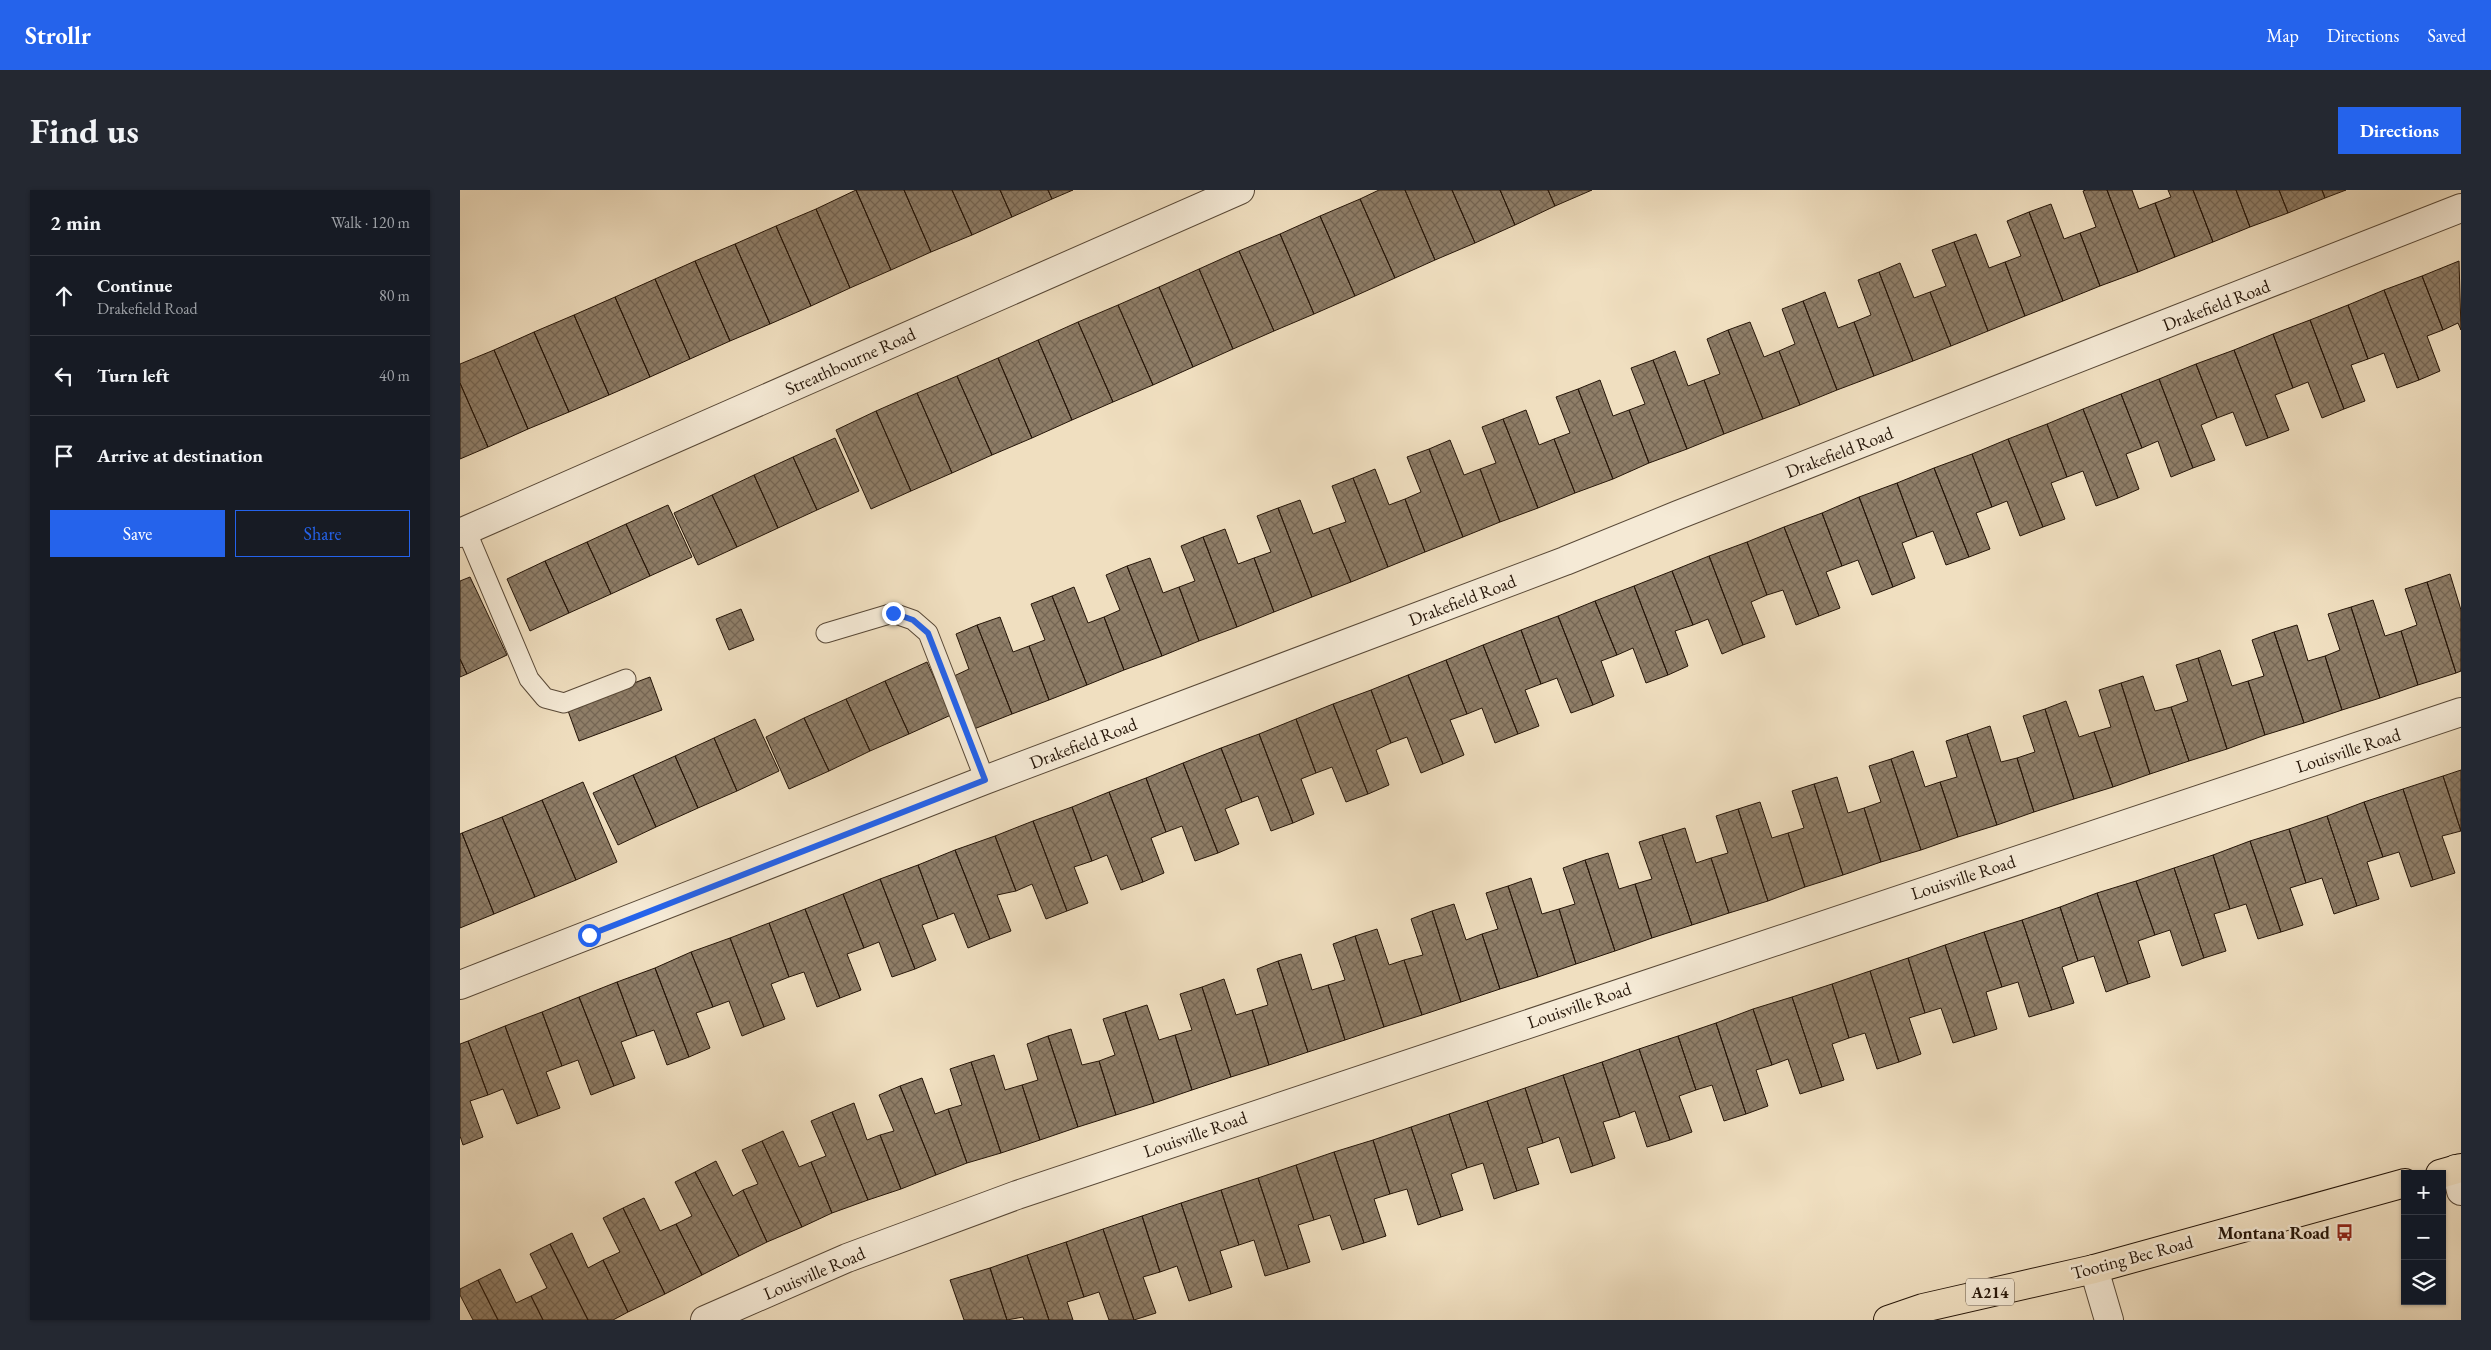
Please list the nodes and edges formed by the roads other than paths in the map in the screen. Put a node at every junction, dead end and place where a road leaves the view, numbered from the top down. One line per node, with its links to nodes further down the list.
1 (1240, 190): 3 (street, Streathbourne Road)
2 (2461, 208): 7 (street, Drakefield Road)
3 (463, 532): 5 (lane)
4 (826, 633): 7 (lane)
5 (626, 679)
6 (2461, 712): 11 (street, Louisville Road)
7 (985, 780): 8 (street, Drakefield Road)
8 (460, 985)
9 (2401, 1184): 10 (highway, Tooting Bec Road / A214)
10 (2094, 1269): 12 (highway, Tooting Bec Road / A214); 13 (street)
11 (705, 1320)
12 (1888, 1320)
13 (2109, 1320)

